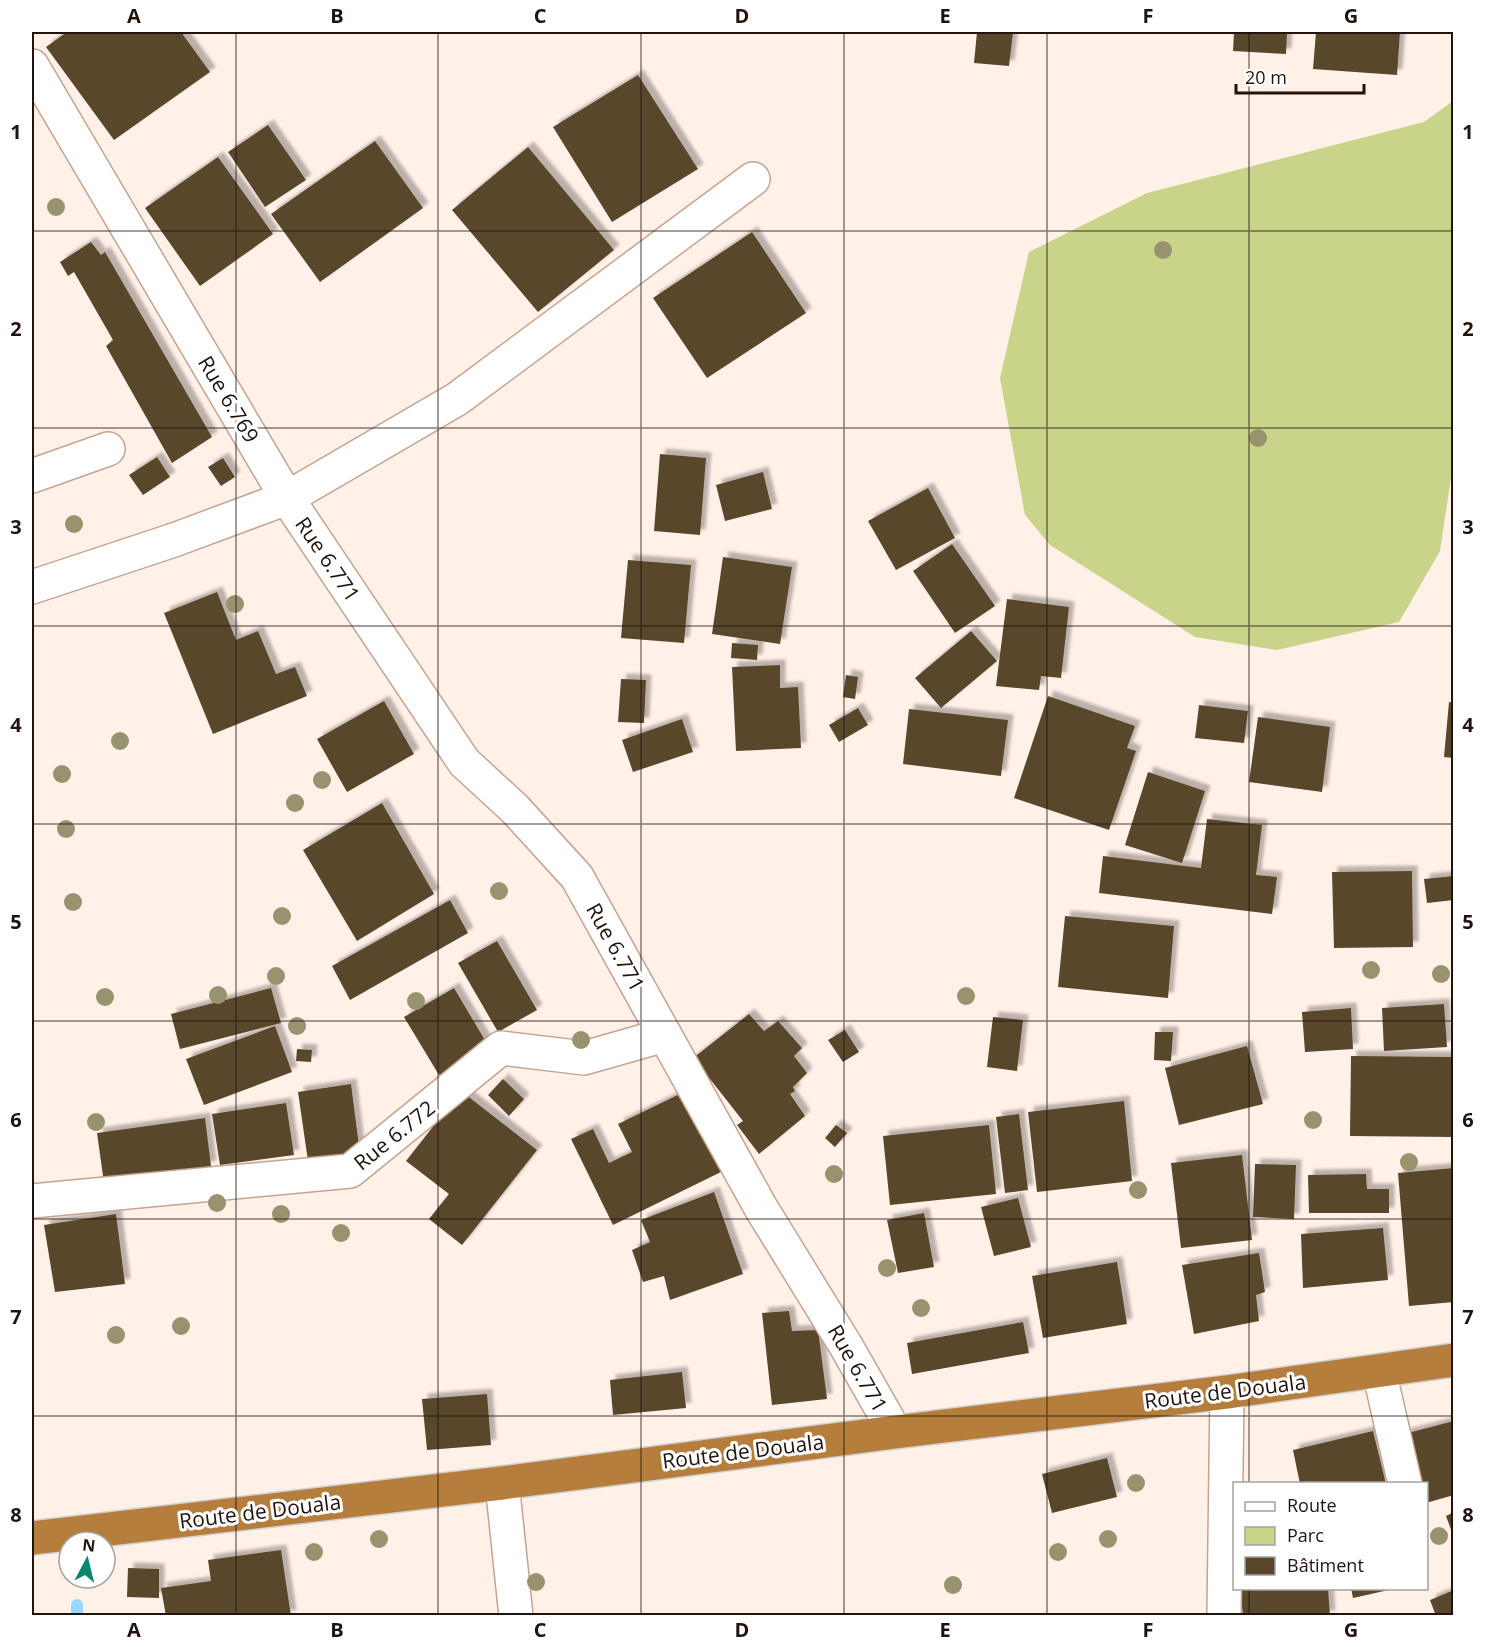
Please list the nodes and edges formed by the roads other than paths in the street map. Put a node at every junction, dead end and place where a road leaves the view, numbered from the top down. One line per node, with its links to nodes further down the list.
1 (32, 66): 5 (street, Rue 6.769)
2 (753, 179): 5 (street)
3 (108, 449): 4 (street)
4 (32, 476)
5 (287, 498): 6 (street); 7 (street, Rue 6.771)
6 (32, 587)
7 (665, 1035): 8 (street, Rue 6.772); 12 (street, Rue 6.771)
8 (32, 1201)
9 (1454, 1360): 10 (highway, Route de Douala)
10 (1378, 1371): 11 (highway, Route de Douala); 13 (street)
11 (1227, 1392): 12 (highway, Route de Douala); 17 (street)
12 (895, 1432): 14 (highway, Route de Douala)
13 (1405, 1482)
14 (502, 1483): 15 (highway, Route de Douala); 16 (street)
15 (32, 1538)
16 (516, 1616)
17 (1224, 1616)

